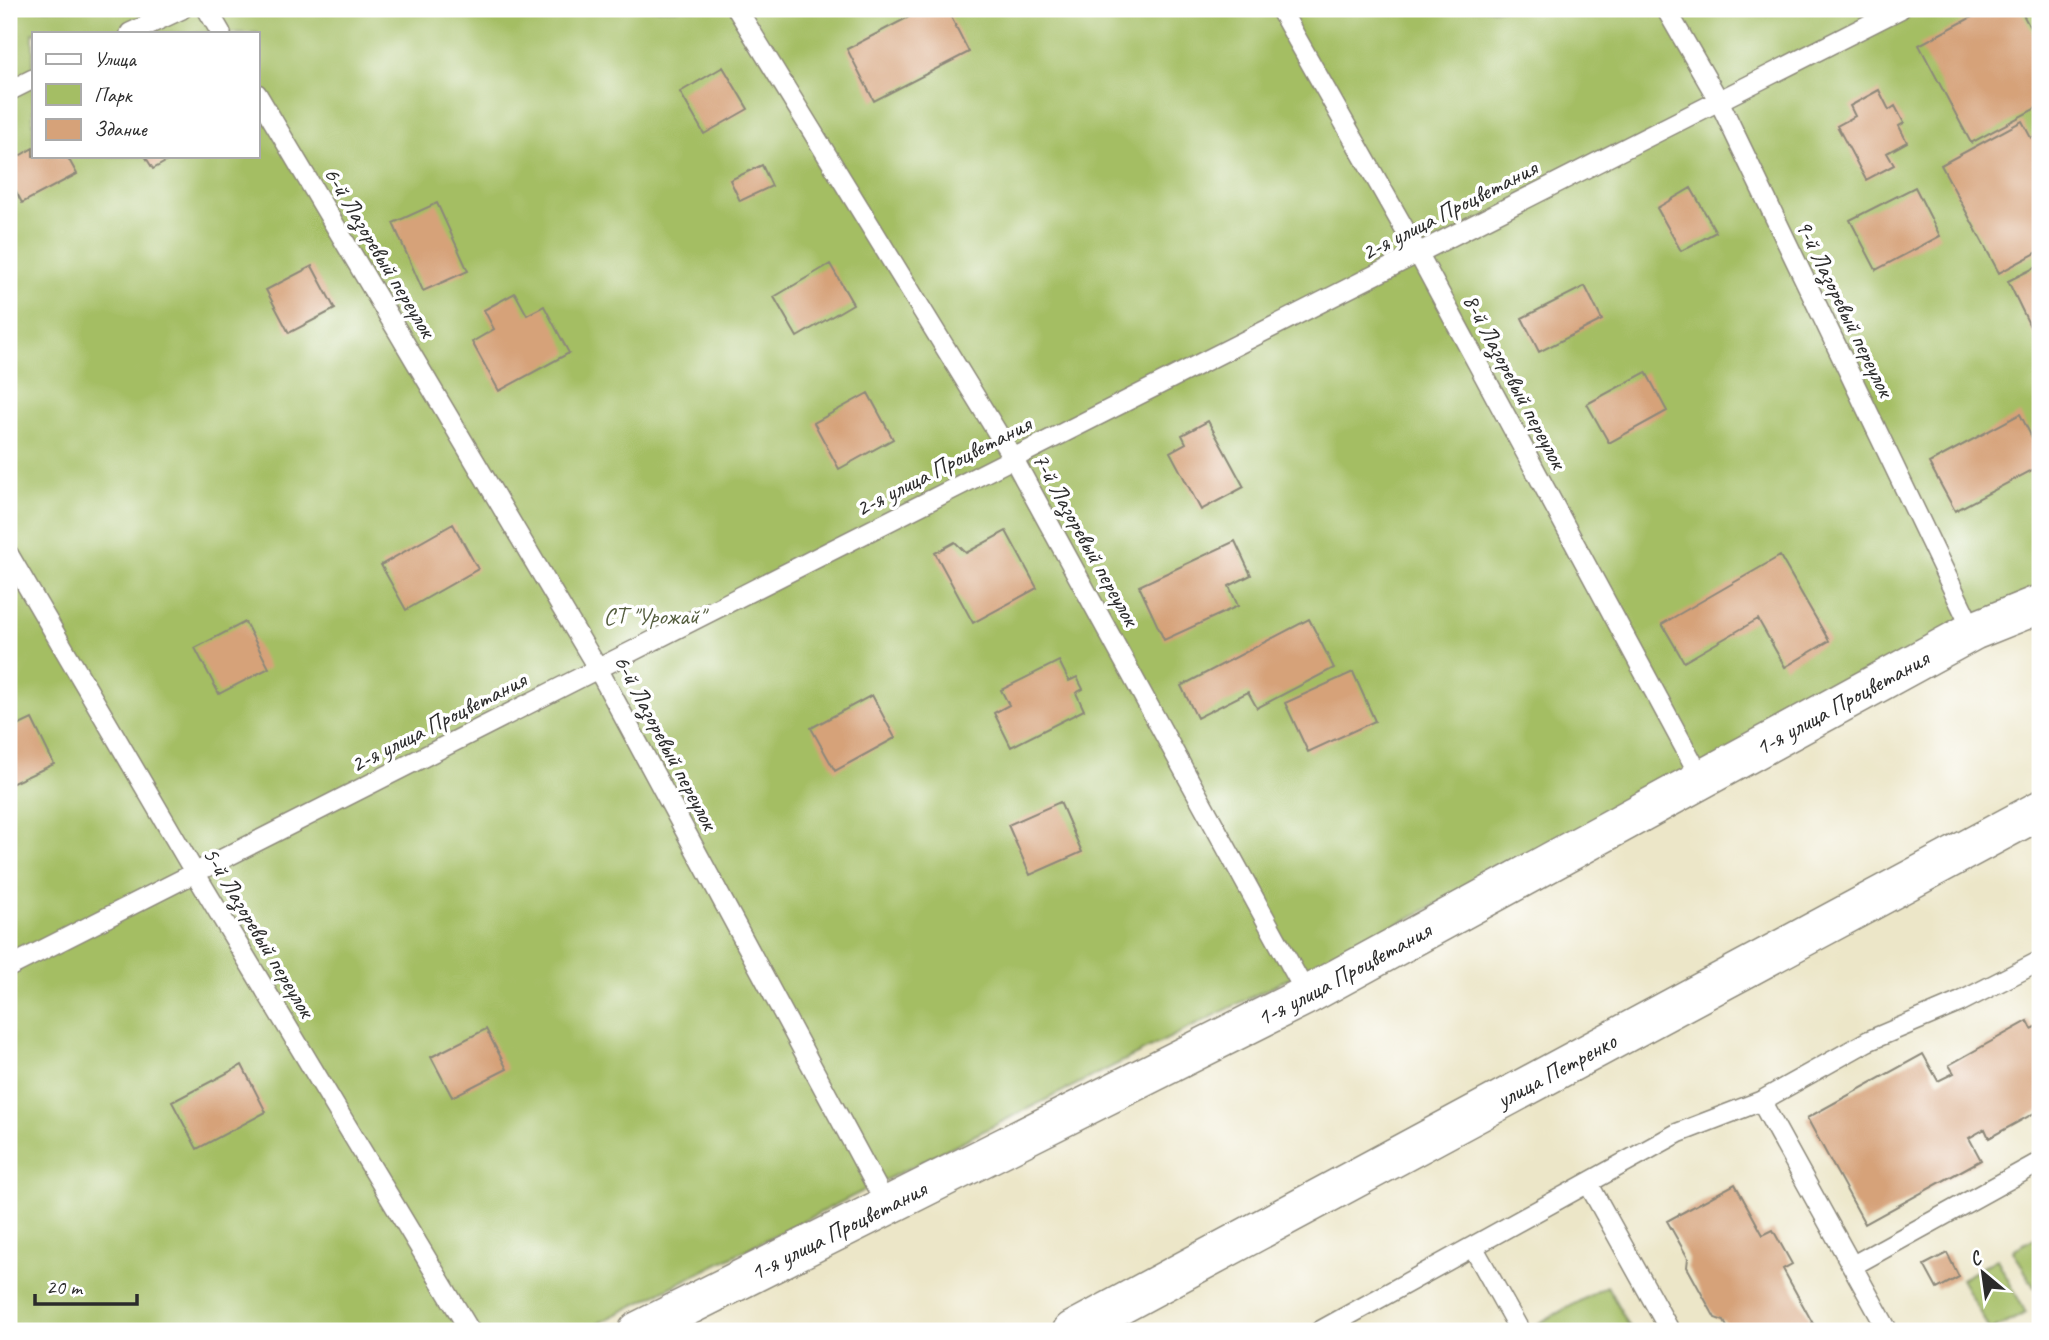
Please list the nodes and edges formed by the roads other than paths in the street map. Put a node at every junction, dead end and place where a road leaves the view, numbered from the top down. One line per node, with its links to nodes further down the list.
1 (182, 9): 7 (lane)
2 (207, 9): 8 (lane)
3 (737, 9): 14 (lane, 7-й Лазоревый переулок)
4 (1280, 9): 13 (lane, 8-й Лазоревый переулок)
5 (1667, 9): 12 (lane, 9-й Лазоревый переулок)
6 (1900, 9): 12 (lane, 2-я улица Процветания)
7 (132, 32)
8 (220, 32)
9 (32, 80): 10 (lane)
10 (9, 91)
11 (259, 97): 18 (lane, 6-й Лазоревый переулок)
12 (1718, 101): 13 (lane, 2-я улица Процветания); 17 (lane, 9-й Лазоревый переулок)
13 (1418, 253): 14 (lane, 2-я улица Процветания); 19 (lane, 8-й Лазоревый переулок)
14 (1013, 458): 18 (lane, 2-я улица Процветания); 24 (lane, 7-й Лазоревый переулок)
15 (9, 555): 21 (lane, 5-й Лазоревый переулок)
16 (2040, 604): 17 (street, 1-я улица Процветания)
17 (1973, 631): 19 (street, 1-я улица Процветания)
18 (598, 668): 21 (lane, 2-я улица Процветания); 28 (lane, 6-й Лазоревый переулок)
19 (1701, 778): 24 (street, 1-я улица Процветания)
20 (2040, 810): 33 (street, улица Петренко)
21 (195, 873): 23 (lane, 2-я улица Процветания); 31 (lane, 5-й Лазоревый переулок)
22 (2040, 961): 25 (lane)
23 (9, 967)
24 (1307, 995): 28 (street, 1-я улица Процветания)
25 (1761, 1101): 27 (lane); 30 (lane)
26 (2040, 1163): 30 (lane)
27 (1588, 1183): 29 (lane); 36 (lane)
28 (887, 1206): 32 (street, 1-я улица Процветания)
29 (1473, 1247): 34 (lane); 35 (lane)
30 (1852, 1266): 37 (lane)
31 (470, 1331)
32 (639, 1331)
33 (1072, 1331)
34 (1320, 1331)
35 (1520, 1331)
36 (1670, 1331)
37 (1888, 1331)

